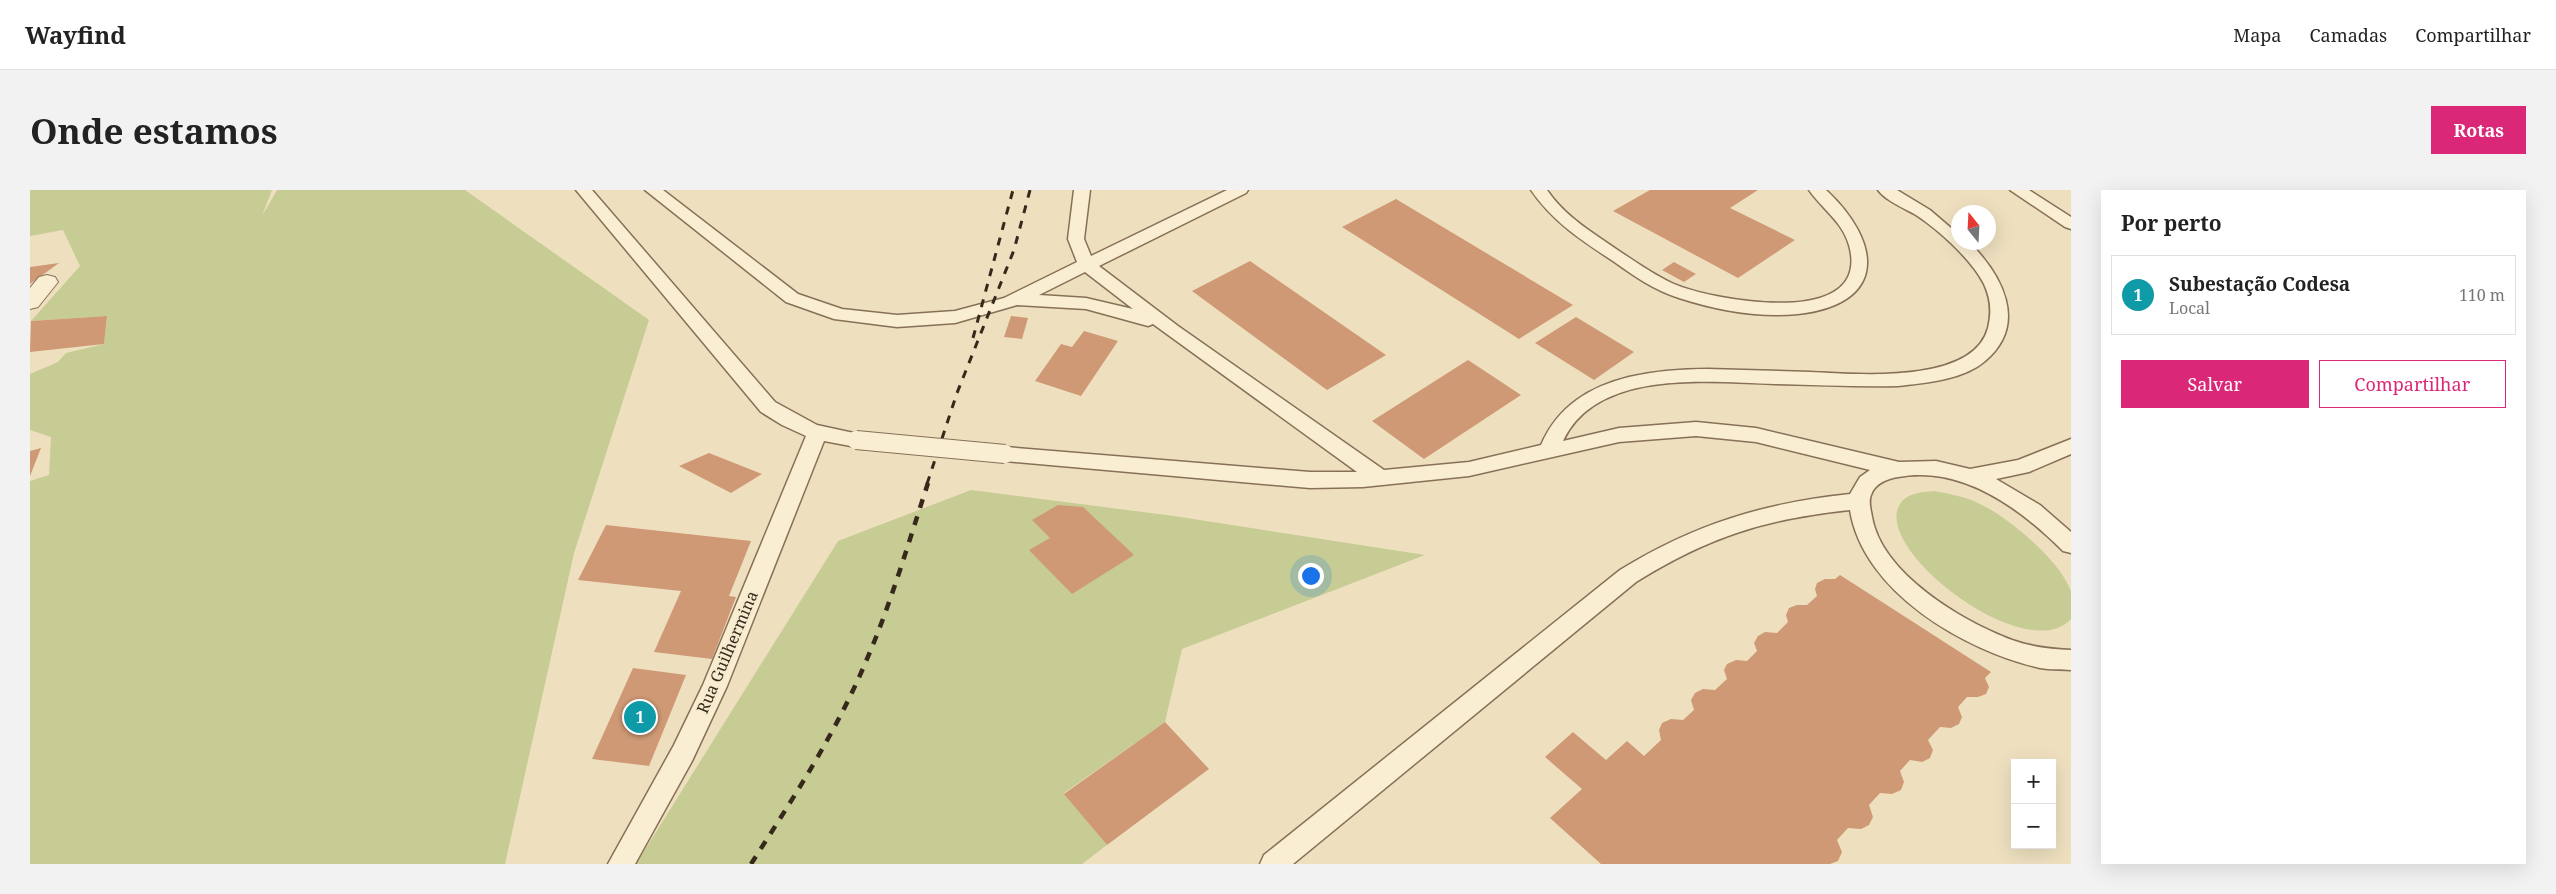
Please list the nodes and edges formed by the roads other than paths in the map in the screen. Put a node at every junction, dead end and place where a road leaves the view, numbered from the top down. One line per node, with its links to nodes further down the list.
1 (584, 190): 17 (lane)
2 (653, 190): 15 (lane)
3 (1082, 190): 12 (lane)
4 (1240, 190): 12 (lane)
5 (1539, 190): 6 (lane)
6 (1817, 190)
7 (1886, 190): 10 (lane)
8 (2018, 190): 9 (lane)
9 (2071, 224)
10 (1951, 235)
11 (1966, 250): 19 (lane)
12 (1087, 266): 15 (lane); 16 (lane)
13 (47, 282): 14 (street)
14 (30, 302)
15 (1010, 302): 16 (lane)
16 (1172, 330): 22 (lane)
17 (817, 433): 22 (lane, bridge); 26 (lane, Rua Guilhermina)
18 (2071, 446): 21 (lane)
19 (1548, 452): 20 (lane); 22 (lane)
20 (1898, 469): 21 (lane); 23 (lane)
21 (1970, 477): 24 (lane)
22 (1381, 478)
23 (1859, 501): 25 (lane); 27 (lane)
24 (2071, 545)
25 (2068, 661)
26 (621, 864)
27 (1273, 864)

